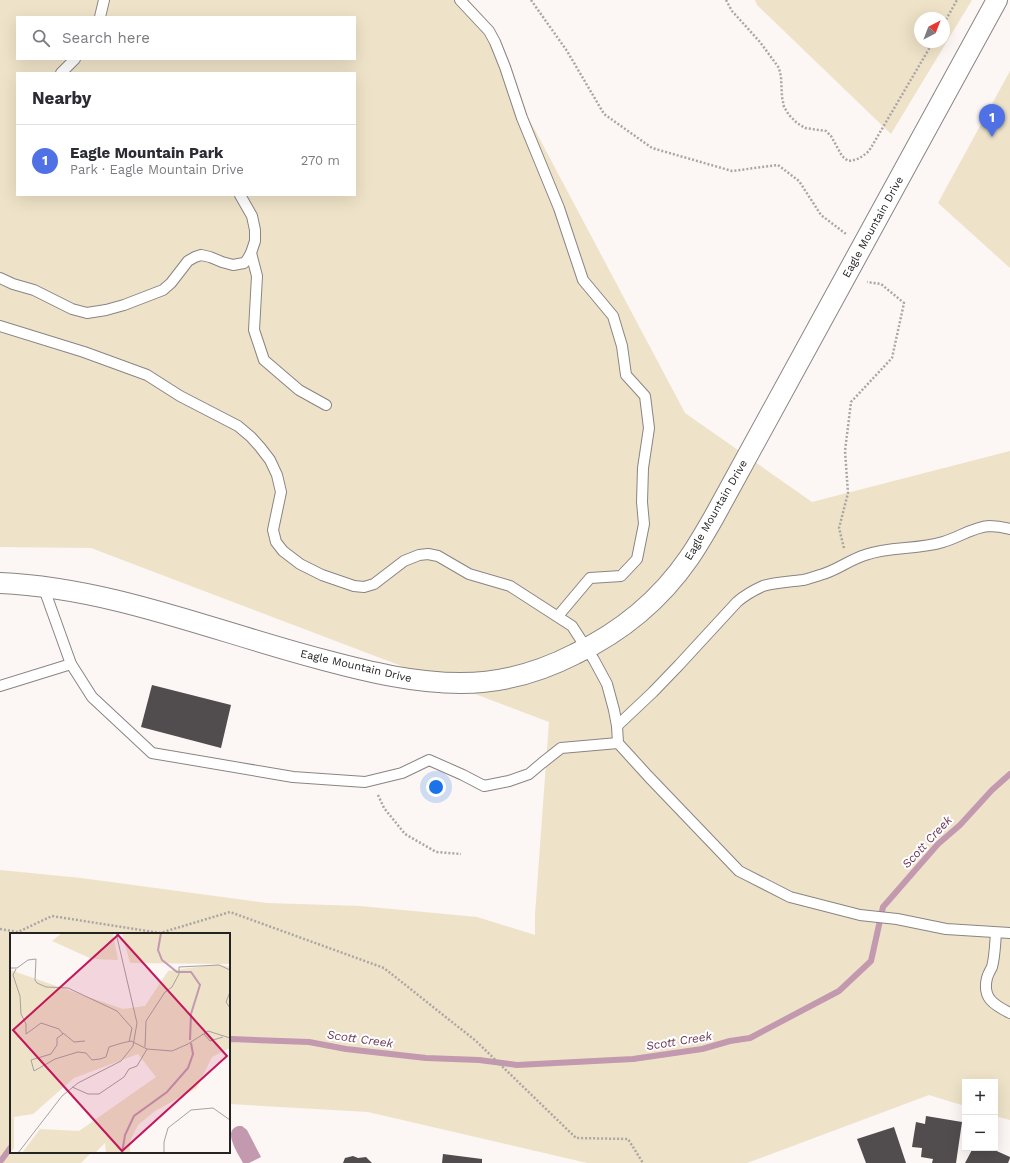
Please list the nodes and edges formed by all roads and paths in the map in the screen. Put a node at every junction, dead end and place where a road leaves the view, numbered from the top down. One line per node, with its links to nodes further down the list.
1 (104, 0): 8 (lane)
2 (460, 0): 23 (lane)
3 (531, 0): 13 (path)
4 (726, 0): 9 (path)
5 (957, 0): 7 (path)
6 (997, 0): 13 (street, Eagle Mountain Drive)
7 (950, 12)
8 (100, 16)
9 (929, 48)
10 (74, 60): 11 (lane)
11 (62, 72)
12 (241, 196): 14 (lane)
13 (862, 246): 16 (street, Eagle Mountain Drive)
14 (251, 253): 15 (lane); 18 (lane)
15 (0, 278)
16 (844, 279): 20 (path); 24 (street, Eagle Mountain Drive)
17 (0, 326): 23 (lane)
18 (326, 405)
19 (1010, 529): 20 (lane)
20 (848, 562): 27 (lane)
21 (0, 583): 22 (street, Eagle Mountain Drive)
22 (43, 586): 24 (street, Eagle Mountain Drive); 25 (lane)
23 (558, 616): 24 (lane)
24 (587, 649): 27 (lane)
25 (71, 664): 26 (lane); 29 (lane)
26 (0, 686)
27 (617, 726): 28 (lane)
28 (618, 743): 29 (lane); 32 (lane)
29 (372, 780): 30 (path)
30 (461, 854)
31 (0, 928): 35 (path)
32 (996, 933): 33 (lane); 34 (lane)
33 (1010, 933)
34 (1010, 1013)
35 (643, 1163)

